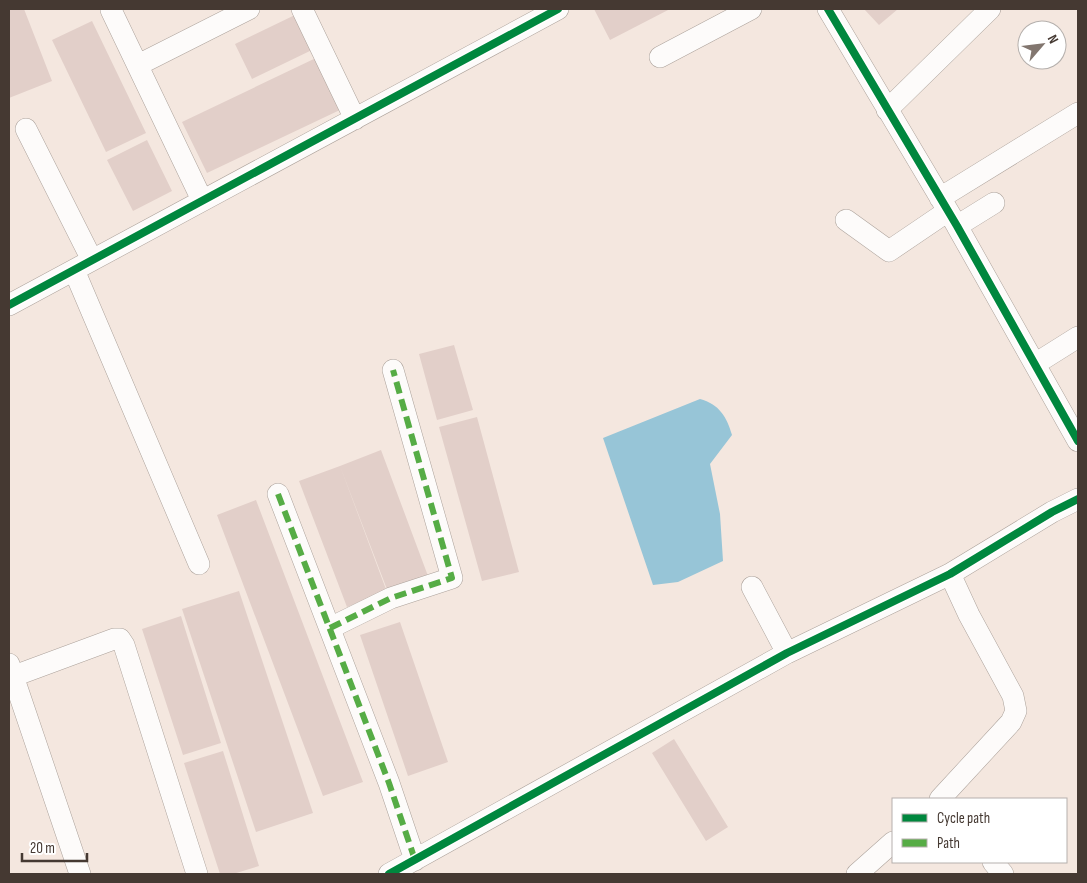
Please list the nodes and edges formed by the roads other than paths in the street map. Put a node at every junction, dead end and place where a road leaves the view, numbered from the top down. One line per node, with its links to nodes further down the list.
1 (249, 9): 9 (street)
2 (302, 9): 12 (street)
3 (558, 9): 12 (street)
4 (751, 9): 8 (street)
5 (828, 9): 10 (street)
6 (990, 9): 10 (street)
7 (111, 10): 9 (street)
8 (660, 57)
9 (138, 66): 14 (street)
10 (887, 110): 16 (street)
11 (1078, 113): 16 (street)
12 (355, 119): 14 (street)
13 (26, 129): 18 (street)
14 (202, 200): 18 (street)
15 (994, 203): 16 (street)
16 (949, 212): 17 (street); 21 (street)
17 (846, 220)
18 (83, 265): 19 (street); 26 (street)
19 (9, 305)
20 (1078, 337): 21 (street)
21 (1035, 364): 23 (street)
22 (393, 370): 29 (street)
23 (1078, 441)
24 (278, 494): 29 (street)
25 (1078, 499): 27 (street)
26 (199, 564)
27 (950, 574): 30 (street); 32 (street)
28 (752, 587): 30 (street)
29 (330, 628): 34 (street)
30 (787, 653): 34 (street)
31 (11, 670): 36 (street); 37 (street)
32 (942, 798)
33 (892, 843): 39 (street)
34 (415, 860): 38 (street)
35 (994, 863): 40 (street)
36 (80, 874)
37 (197, 874)
38 (389, 874)
39 (857, 874)
40 (1003, 874)

